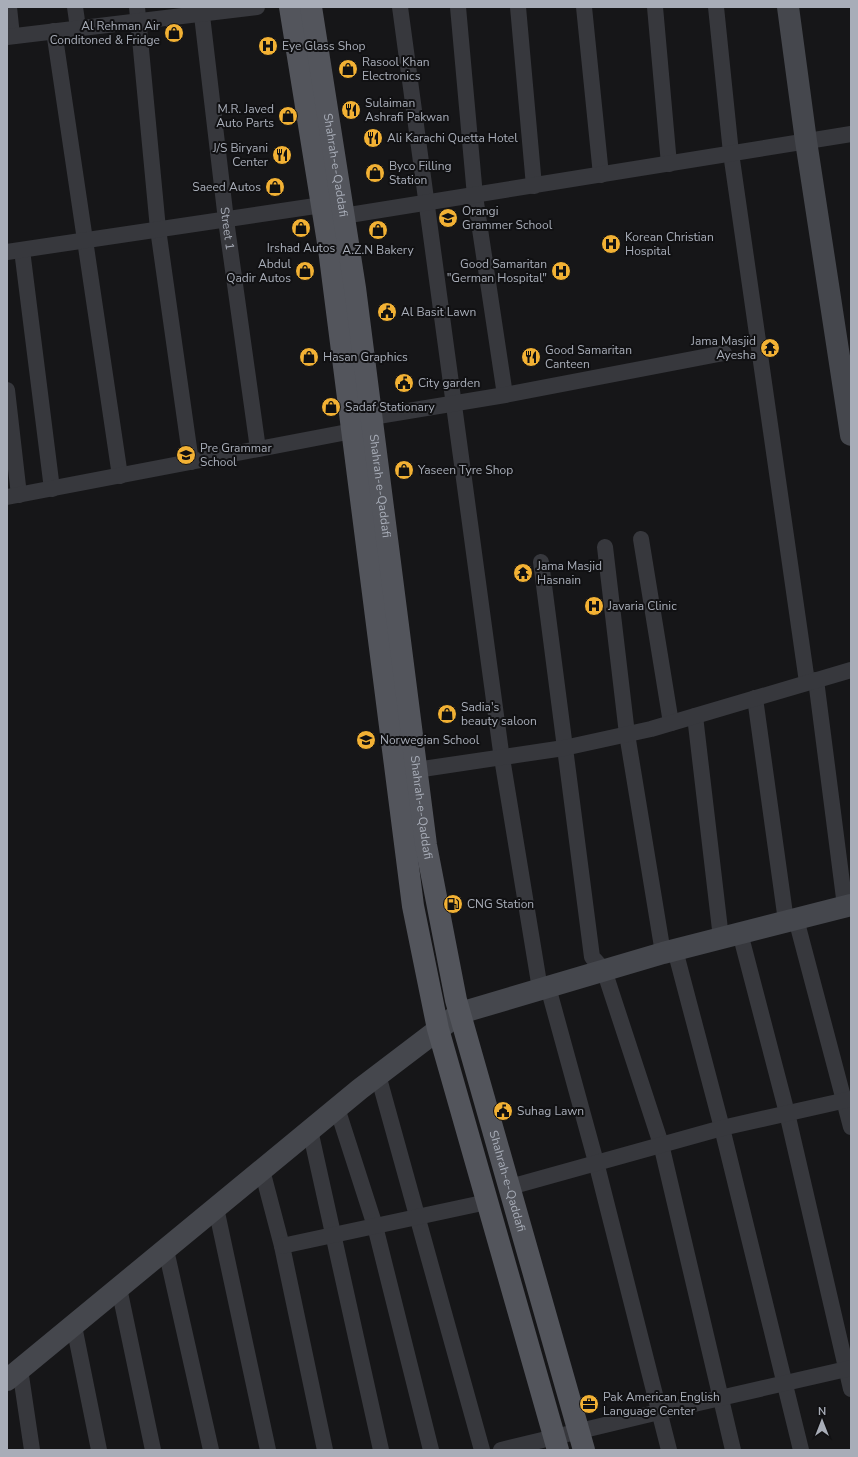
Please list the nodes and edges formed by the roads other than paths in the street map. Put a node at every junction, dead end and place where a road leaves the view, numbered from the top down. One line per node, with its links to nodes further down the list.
1 (9, 7): 17 (street)
2 (75, 7): 15 (street)
3 (258, 7): 13 (street)
4 (290, 7): 26 (main road, Shahrah-e-Qaddafi)
5 (311, 7): 27 (main road, Shahrah-e-Qaddafi)
6 (400, 7): 25 (street)
7 (458, 7): 24 (street)
8 (518, 7): 23 (street)
9 (584, 7): 22 (street)
10 (655, 7): 21 (street)
11 (716, 7): 20 (street)
12 (788, 7): 19 (street)
13 (201, 10): 14 (street); 28 (street, Street 1)
14 (138, 14): 15 (street); 29 (street)
15 (78, 28): 16 (street)
16 (54, 31): 17 (street); 30 (street)
17 (9, 36)
18 (851, 134): 19 (street)
19 (806, 141): 20 (street); 37 (street)
20 (731, 153): 21 (street); 47 (street)
21 (669, 164): 22 (street)
22 (601, 175): 23 (street)
23 (534, 186): 24 (street)
24 (476, 196): 25 (street); 34 (street)
25 (427, 203): 27 (street); 35 (street)
26 (322, 205): 28 (street); 36 (main road, Shahrah-e-Qaddafi)
27 (343, 216): 36 (main road, Shahrah-e-Qaddafi)
28 (226, 220): 29 (street); 38 (street, Street 1)
29 (158, 230): 30 (street); 39 (street)
30 (85, 241): 31 (street); 40 (street)
31 (15, 251): 41 (street)
32 (724, 353): 34 (street)
33 (7, 390): 42 (street)
34 (505, 395): 35 (street)
35 (453, 404): 36 (street); 53 (street)
36 (366, 425): 38 (street); 54 (main road, Shahrah-e-Qaddafi); 62 (main road, Shahrah-e-Qaddafi)
37 (851, 435)
38 (258, 449): 39 (street)
39 (191, 462): 40 (street)
40 (120, 476): 41 (street)
41 (52, 489): 42 (street)
42 (13, 496)
43 (641, 539): 50 (street)
44 (606, 547): 51 (street)
45 (541, 562): 52 (street)
46 (851, 670): 47 (street)
47 (811, 681): 48 (street); 55 (street)
48 (755, 698): 49 (street); 56 (street)
49 (695, 716): 50 (street); 57 (street)
50 (671, 723): 51 (street)
51 (628, 734): 52 (street); 58 (street)
52 (564, 748): 53 (street); 59 (street)
53 (502, 758): 54 (street); 60 (street)
54 (416, 770): 61 (main road, Shahrah-e-Qaddafi)
55 (848, 906): 56 (street)
56 (791, 920): 57 (street); 64 (street)
57 (731, 936): 58 (street); 66 (street)
58 (669, 951): 59 (street); 68 (street)
59 (604, 970): 60 (street); 70 (street)
60 (544, 988): 61 (street); 71 (street)
61 (460, 1013): 62 (street); 73 (main road, Shahrah-e-Qaddafi)
62 (438, 1028): 63 (street); 74 (main road, Shahrah-e-Qaddafi)
63 (378, 1075): 65 (street); 76 (street)
64 (848, 1100): 66 (street); 67 (street)
65 (337, 1108): 69 (street); 77 (street)
66 (787, 1113): 68 (street); 83 (street)
67 (851, 1127)
68 (722, 1128): 70 (street); 85 (street)
69 (310, 1130): 72 (street); 78 (street)
70 (661, 1144): 71 (street); 87 (street)
71 (596, 1162): 73 (street); 88 (street)
72 (262, 1170): 75 (street); 79 (street)
73 (510, 1186): 89 (main road, Shahrah-e-Qaddafi)
74 (487, 1202): 76 (street); 90 (main road, Shahrah-e-Qaddafi)
75 (216, 1208): 80 (street); 95 (street)
76 (417, 1217): 77 (street); 99 (street)
77 (375, 1226): 78 (street); 98 (street)
78 (334, 1234): 79 (street); 97 (street)
79 (282, 1246): 96 (street)
80 (166, 1250): 81 (street); 94 (street)
81 (119, 1288): 82 (street); 93 (street)
82 (74, 1326): 84 (street); 92 (street)
83 (848, 1369): 85 (street); 86 (street)
84 (14, 1375): 91 (street)
85 (784, 1384): 87 (street); 103 (street)
86 (851, 1389)
87 (722, 1397): 88 (street); 102 (street)
88 (659, 1412): 89 (street); 101 (street)
89 (582, 1440): 90 (street)
90 (556, 1444): 100 (street)
91 (32, 1450)
92 (99, 1450)
93 (153, 1450)
94 (211, 1450)
95 (268, 1450)
96 (325, 1450)
97 (381, 1450)
98 (431, 1450)
99 (482, 1450)
100 (501, 1450)
101 (669, 1450)
102 (734, 1450)
103 (801, 1450)

